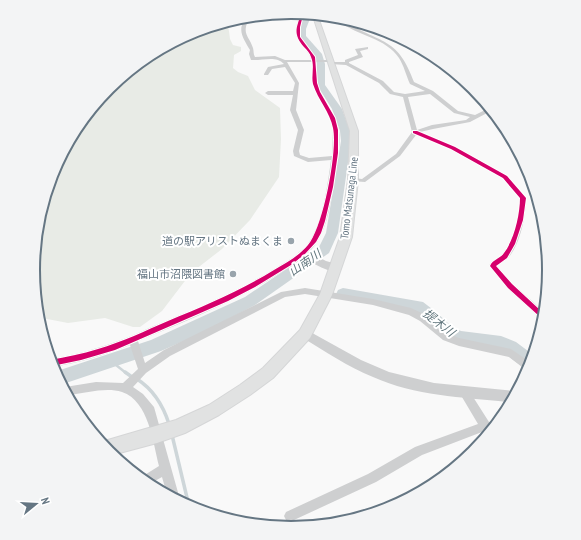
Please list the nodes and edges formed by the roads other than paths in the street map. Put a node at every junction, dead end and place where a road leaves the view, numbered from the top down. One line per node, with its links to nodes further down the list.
1 (300, 20): 6 (street)
2 (318, 21): 7 (main road, Tomo Matsunaga Line)
3 (243, 24): 8 (street)
4 (350, 27): 11 (street)
5 (366, 48): 9 (street)
6 (315, 62): 7 (street); 8 (street); 18 (street)
7 (328, 62): 9 (street); 19 (main road, Tomo Matsunaga Line)
8 (285, 63): 10 (street); 13 (street)
9 (347, 64): 14 (street)
10 (266, 74)
11 (431, 92): 14 (street); 16 (street)
12 (268, 93): 13 (street)
13 (296, 93): 18 (street)
14 (405, 96): 17 (street)
15 (485, 112): 16 (street)
16 (475, 117): 17 (street)
17 (415, 132): 19 (street); 23 (street)
18 (334, 158): 20 (street)
19 (353, 180): 21 (main road, Tomo Matsunaga Line)
20 (305, 254): 21 (street); 25 (street)
21 (336, 268): 22 (main road, Tomo Matsunaga Line)
22 (326, 295): 24 (main road, Tomo Matsunaga Line); 27 (street); 28 (street)
23 (538, 312)
24 (305, 334): 30 (street); 33 (main road, Tomo Matsunaga Line)
25 (134, 342): 26 (street); 28 (street)
26 (57, 361)
27 (523, 362)
28 (136, 376): 29 (street); 33 (street)
29 (70, 390)
30 (464, 392): 31 (street); 32 (street)
31 (508, 396)
32 (486, 428): 38 (street)
33 (160, 434): 34 (main road, Tomo Matsunaga Line); 35 (street)
34 (113, 447)
35 (166, 469): 36 (street); 37 (street)
36 (150, 478)
37 (172, 491)
38 (290, 516)

